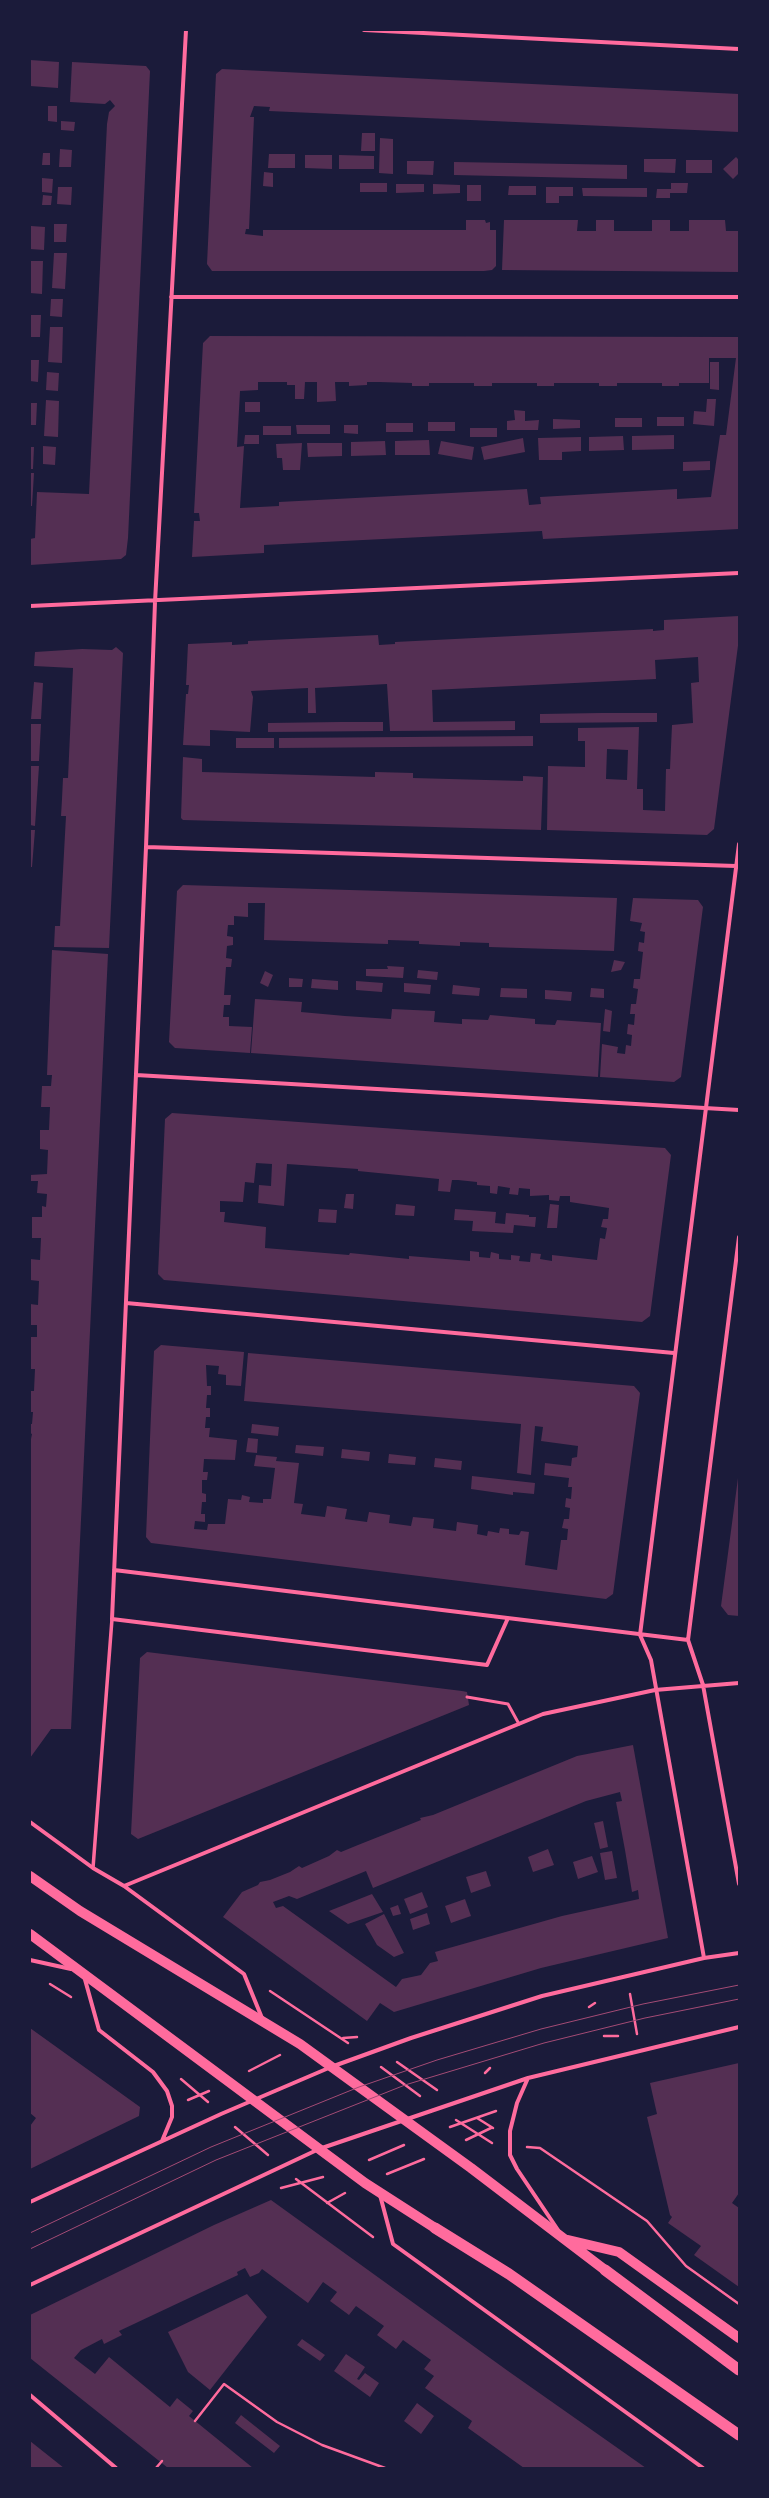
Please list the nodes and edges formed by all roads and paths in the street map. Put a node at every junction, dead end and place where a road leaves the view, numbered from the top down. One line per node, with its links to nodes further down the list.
1 (186, 30): 4 (street)
2 (364, 30): 3 (street)
3 (739, 49)
4 (171, 297): 5 (street); 7 (street)
5 (739, 297)
6 (739, 573): 7 (street)
7 (155, 602): 8 (street); 10 (street)
8 (30, 606)
9 (739, 844): 11 (street)
10 (146, 847): 11 (street); 12 (street)
11 (736, 866): 13 (street)
12 (136, 1075): 13 (street); 16 (street)
13 (707, 1107): 14 (street); 17 (street)
14 (739, 1110)
15 (739, 1236): 22 (street)
16 (126, 1303): 17 (street); 18 (street)
17 (674, 1354): 21 (street)
18 (114, 1570): 19 (street); 20 (street)
19 (508, 1618): 20 (street); 21 (street)
20 (112, 1619): 29 (street)
21 (640, 1635): 22 (street); 25 (street)
22 (688, 1640): 24 (street)
23 (739, 1683): 24 (street)
24 (703, 1685): 25 (street); 31 (street)
25 (655, 1690): 27 (street); 35 (street)
26 (468, 1697): 27 (lane)
27 (519, 1724): 32 (street)
28 (30, 1822): 29 (street)
29 (93, 1868): 32 (street)
30 (30, 1876): 40 (main road)
31 (739, 1884)
32 (124, 1886): 38 (street)
33 (30, 1934): 37 (main road)
34 (739, 1953): 35 (street)
35 (704, 1958): 39 (street)
36 (30, 1960): 37 (street)
37 (83, 1971): 52 (main road); 55 (street)
38 (244, 1974): 40 (street); 42 (path)
39 (626, 1976): 43 (path); 49 (street)
40 (264, 2022): 47 (main road)
41 (739, 2027): 48 (street)
42 (329, 2030): 47 (path); 49 (path)
43 (636, 2032): 44 (path); 48 (path)
44 (630, 2034)
45 (623, 2035): 46 (path)
46 (604, 2036)
47 (300, 2044): 50 (main road); 52 (path)
48 (641, 2050): 51 (street)
49 (364, 2055): 50 (street); 56 (path)
50 (330, 2067): 53 (street); 57 (main road)
51 (528, 2078): 54 (street); 56 (street)
52 (228, 2082): 53 (main road); 55 (path)
53 (255, 2100): 62 (street); 64 (main road)
54 (517, 2103): 58 (path); 63 (street)
55 (172, 2106): 62 (street)
56 (436, 2108): 57 (street); 58 (path)
57 (402, 2119): 61 (main road); 64 (street)
58 (461, 2124): 60 (path); 61 (path)
59 (491, 2128): 60 (path)
60 (477, 2135): 63 (path); 65 (path)
61 (425, 2136): 65 (main road); 66 (path)
62 (161, 2141): 70 (street)
63 (510, 2145): 73 (street); 76 (path)
64 (318, 2148): 66 (main road); 75 (street)
65 (445, 2150): 67 (path); 73 (main road)
66 (346, 2169): 67 (main road); 68 (path)
67 (365, 2183): 69 (main road); 71 (path)
68 (273, 2190)
69 (380, 2193): 72 (main road); 86 (street)
70 (30, 2202)
71 (327, 2203)
72 (435, 2228): 81 (highway)
73 (564, 2239): 74 (main road); 77 (main road)
74 (605, 2270): 78 (highway)
75 (30, 2285)
76 (739, 2304)
77 (739, 2338)
78 (739, 2370)
79 (30, 2396): 83 (street)
80 (195, 2421): 85 (path)
81 (738, 2435)
82 (162, 2462): 84 (path)
83 (116, 2468)
84 (156, 2468)
85 (385, 2468)
86 (703, 2468)

